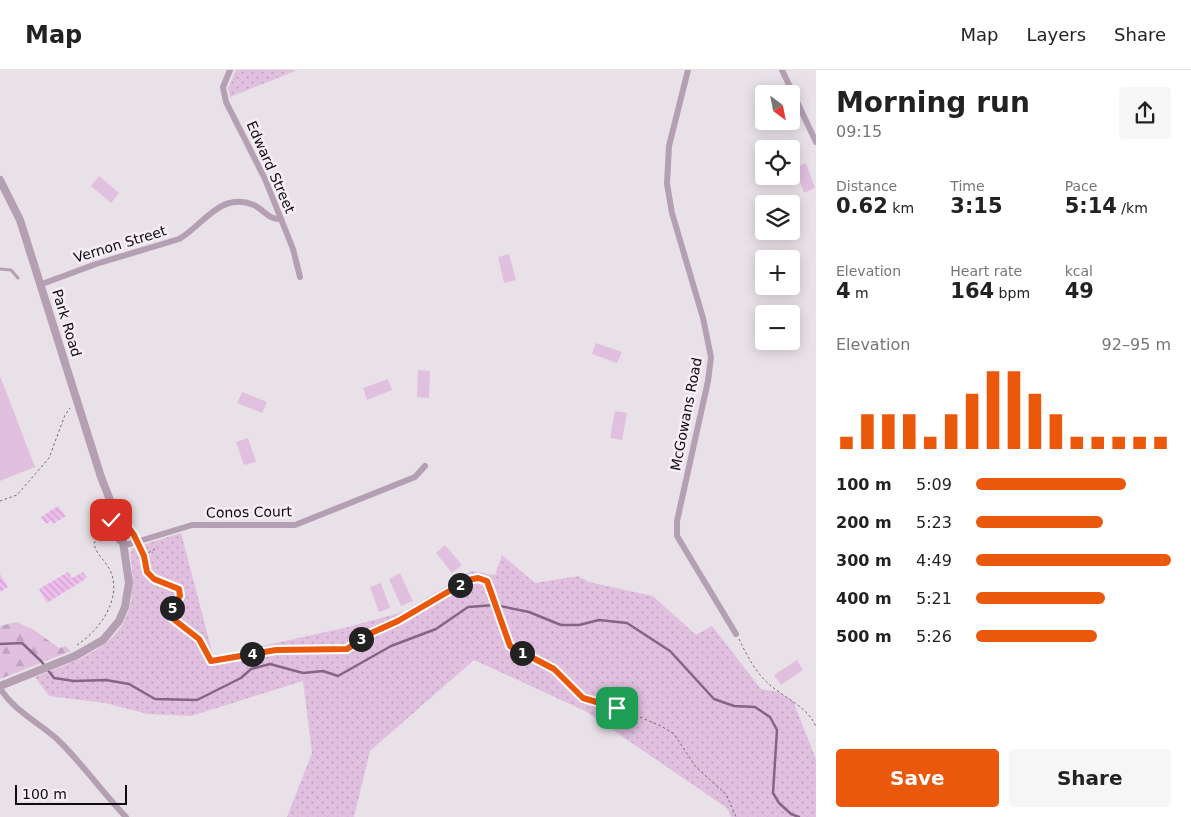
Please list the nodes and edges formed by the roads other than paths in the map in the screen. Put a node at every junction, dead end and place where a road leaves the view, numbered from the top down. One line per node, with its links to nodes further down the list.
1 (230, 70): 6 (street, Edward Street)
2 (688, 70): 13 (street, McGowans Road)
3 (782, 70): 4 (street)
4 (816, 142)
5 (0, 180): 10 (street, Park Road)
6 (281, 219): 8 (street, Edward Street); 10 (street, Vernon Street)
7 (0, 269): 9 (lane)
8 (300, 277)
9 (18, 278)
10 (42, 284): 12 (street, Park Road)
11 (425, 466): 12 (street, Conos Court)
12 (123, 546): 14 (street, Park Road)
13 (736, 634)
14 (0, 687): 15 (street)
15 (126, 817)

